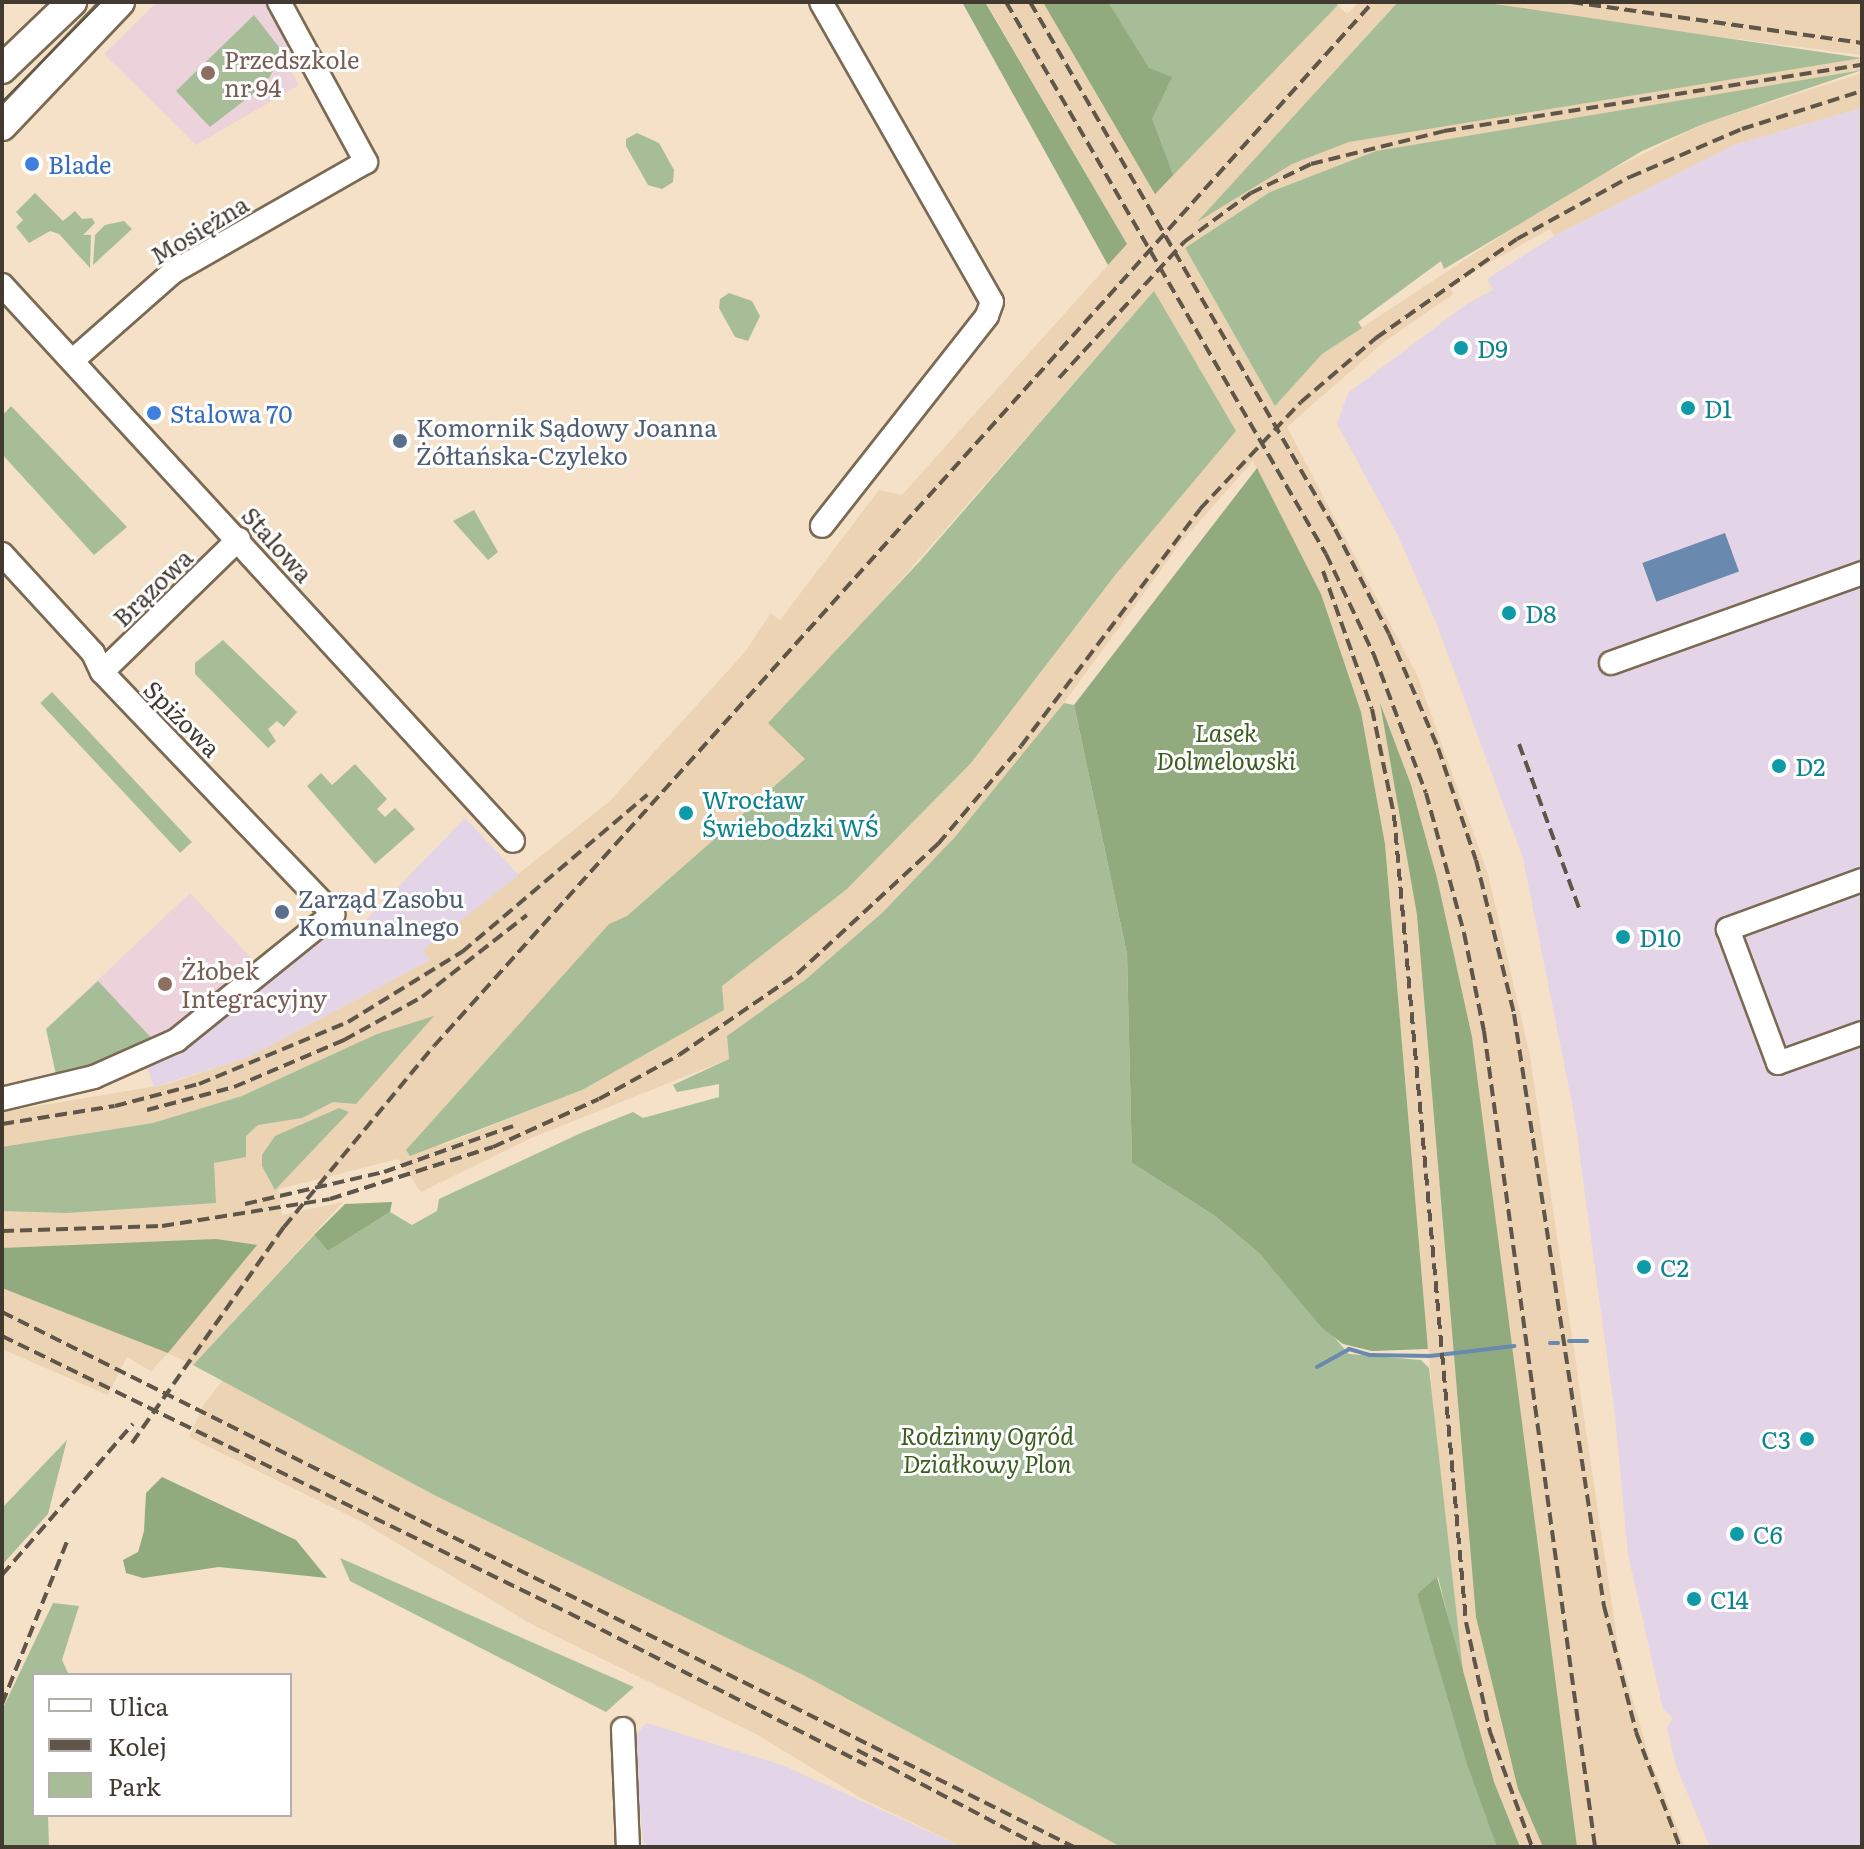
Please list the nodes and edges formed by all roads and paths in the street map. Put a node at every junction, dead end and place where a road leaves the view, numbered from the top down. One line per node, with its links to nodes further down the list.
1 (72, 2): 5 (main road)
2 (120, 2): 6 (main road)
3 (279, 2): 8 (street, Mosiężna)
4 (821, 2): 9 (street)
5 (2, 69)
6 (2, 126)
7 (2, 285): 8 (street, Stalowa)
8 (72, 361): 10 (street, Stalowa)
9 (822, 526)
10 (239, 539): 14 (street, Brązowa); 15 (street, Stalowa)
11 (2, 554): 14 (street, Spiżowa)
12 (1862, 573): 13 (street)
13 (1611, 663)
14 (102, 672): 18 (street, Spiżowa)
15 (513, 841)
16 (1862, 880): 17 (street)
17 (1862, 1033)
18 (2, 1099)
19 (623, 1729): 20 (street)
20 (628, 1847)

